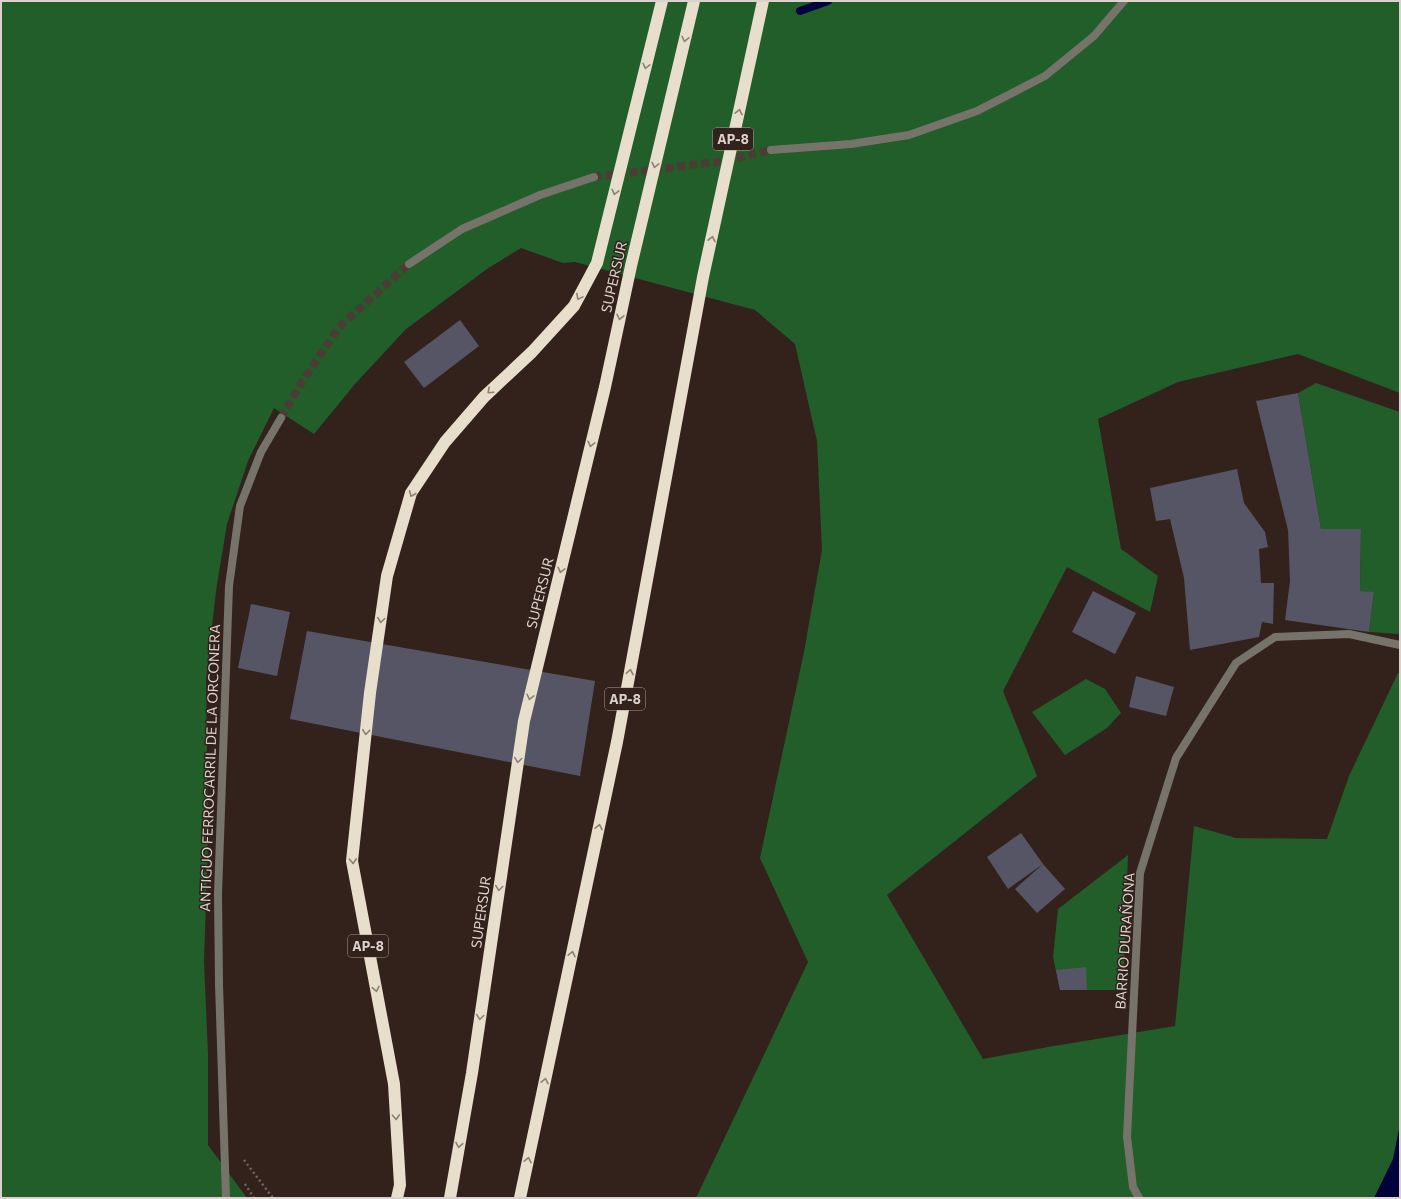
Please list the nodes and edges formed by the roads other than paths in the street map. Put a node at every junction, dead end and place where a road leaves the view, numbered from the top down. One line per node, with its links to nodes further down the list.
1 (662, 1): 11 (highway, AP-8, one-way to 11)
2 (694, 1): 12 (highway, SUPERSUR, one-way to 12)
3 (763, 1): 13 (highway, AP-8, one-way to 3)
4 (1124, 1): 5 (street)
5 (771, 150)
6 (594, 177): 7 (street)
7 (409, 264)
8 (281, 418): 10 (street, ANTIGUO FERROCARRIL DE LA ORCONERA)
9 (1400, 644): 14 (street, BARRIO DURAÑONA)
10 (226, 1198)
11 (398, 1198)
12 (450, 1198)
13 (520, 1198)
14 (1139, 1198)

